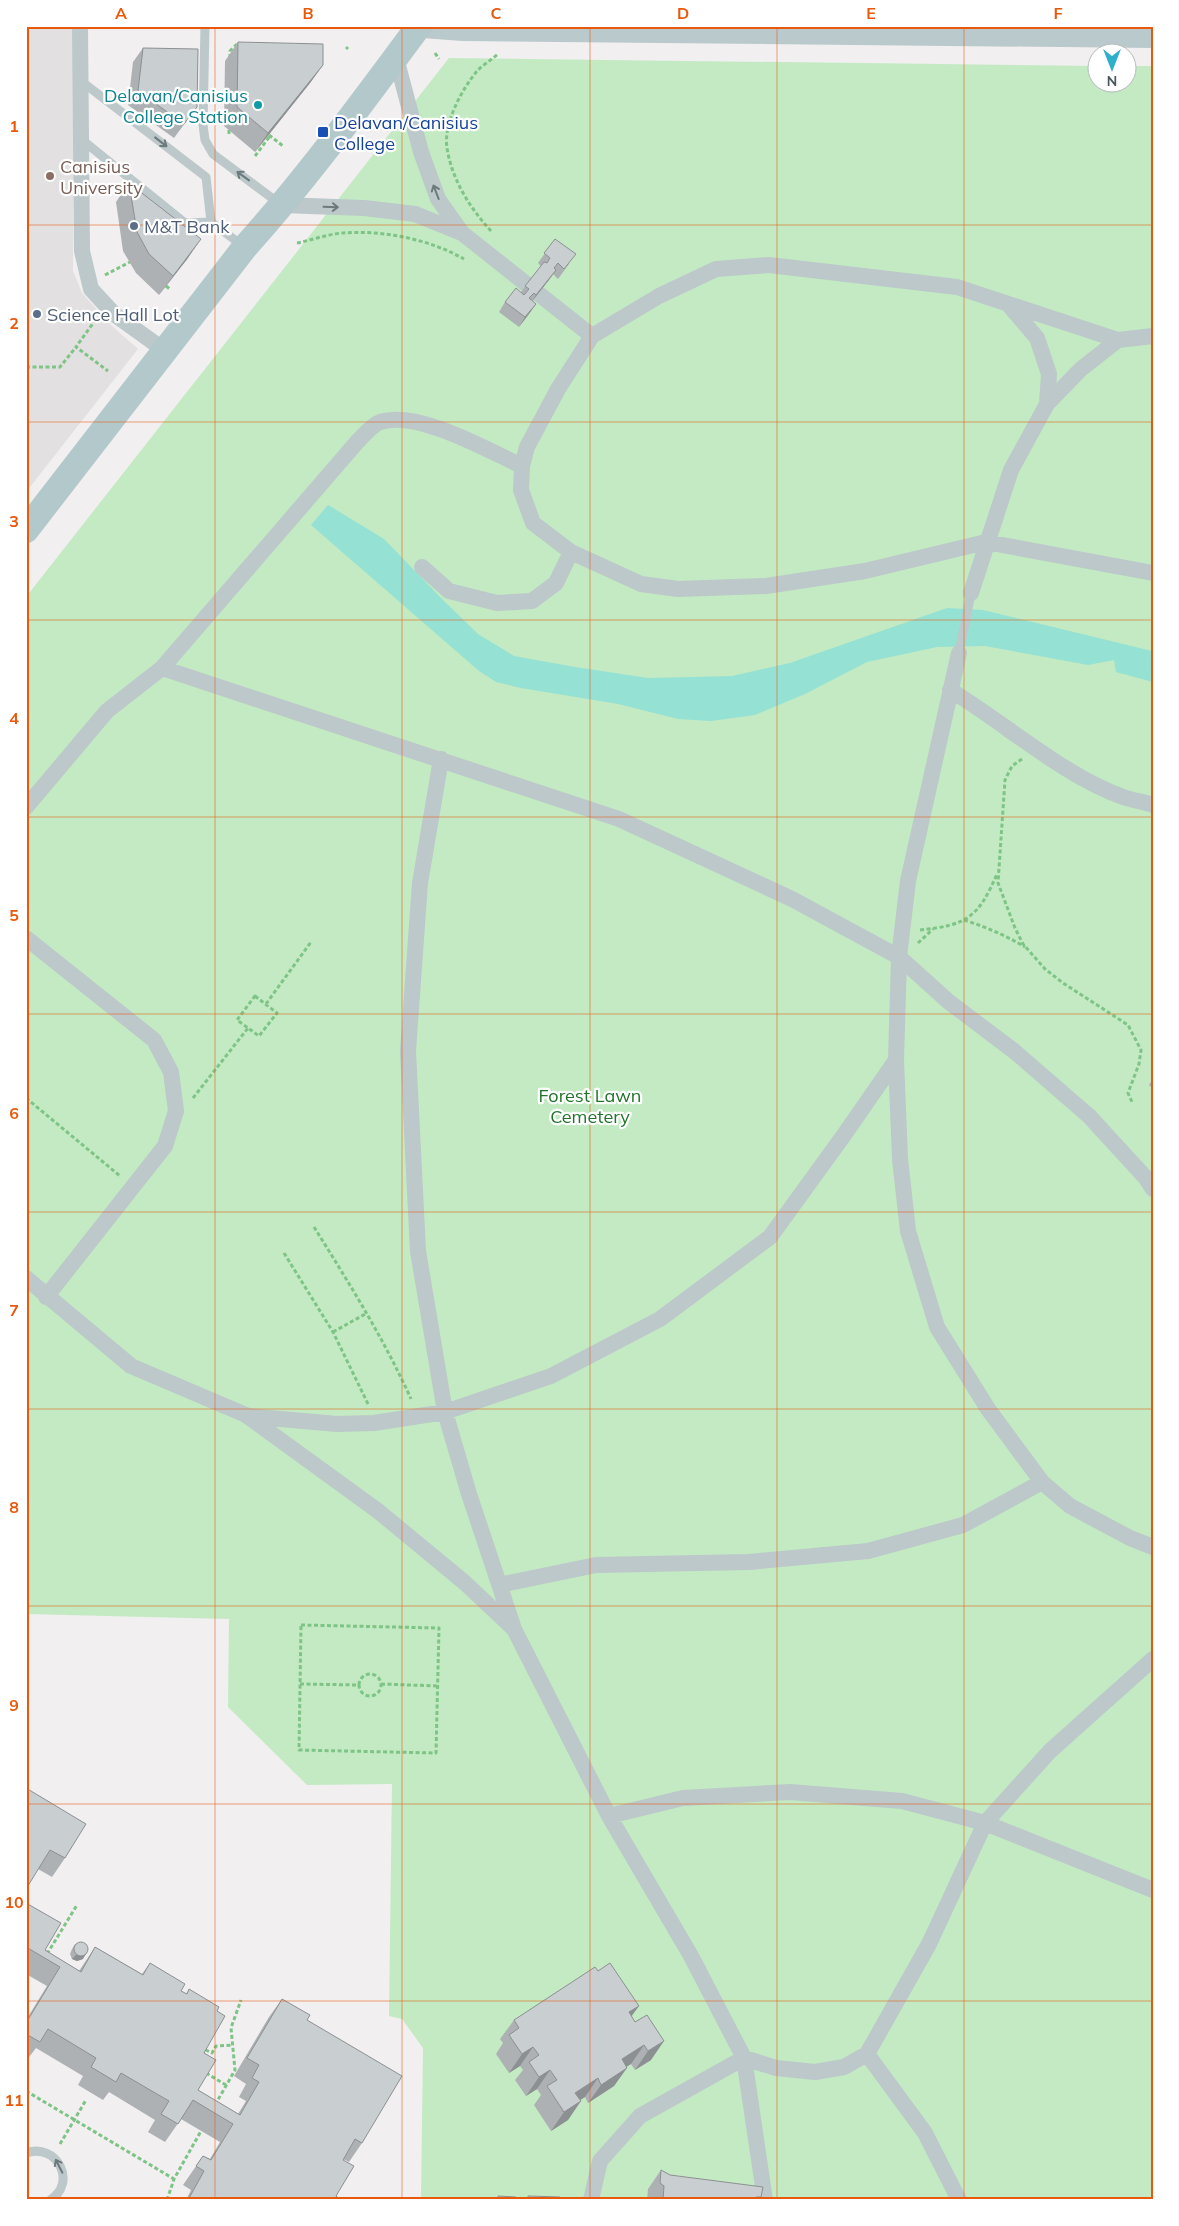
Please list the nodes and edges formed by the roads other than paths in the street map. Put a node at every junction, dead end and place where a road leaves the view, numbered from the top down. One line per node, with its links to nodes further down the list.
1 (80, 26): 11 (street)
2 (205, 26): 15 (lane, one-way to 2)
3 (419, 26): 10 (main road)
4 (423, 26): 5 (street)
5 (642, 28): 6 (street)
6 (752, 29): 7 (street)
7 (810, 29): 8 (street)
8 (1083, 31): 9 (street)
9 (1153, 36)
10 (396, 58): 15 (main road); 19 (street, one-way to 10)
11 (81, 80): 12 (street); 16 (lane, one-way to 16)
12 (81, 139): 13 (lane); 25 (street)
13 (130, 179): 14 (lane); 17 (lane)
14 (130, 195)
15 (282, 205): 19 (street, one-way to 19); 20 (main road)
16 (211, 222): 17 (lane); 20 (lane)
17 (185, 223): 18 (lane)
18 (169, 225)
19 (462, 233): 22 (street)
20 (245, 247): 25 (main road)
21 (1007, 303): 22 (street); 24 (street); 26 (street)
22 (592, 336): 27 (street)
23 (1153, 336): 24 (street)
24 (1118, 340): 26 (street)
25 (164, 350): 28 (main road)
26 (1047, 404): 29 (street)
27 (522, 466): 30 (street); 35 (street)
28 (26, 530)
29 (986, 542): 30 (street); 32 (street); 33 (street)
30 (571, 552): 31 (street)
31 (422, 567)
32 (1153, 573)
33 (971, 593): 34 (lane)
34 (959, 653): 36 (street)
35 (162, 668): 37 (street); 39 (street)
36 (950, 690): 38 (street); 41 (street)
37 (441, 759): 41 (street); 46 (street)
38 (1153, 805)
39 (26, 807)
40 (26, 938): 45 (street)
41 (899, 958): 42 (street); 43 (street)
42 (896, 1060): 46 (street); 48 (street)
43 (1153, 1189)
44 (26, 1278): 45 (street)
45 (46, 1297): 47 (street)
46 (445, 1412): 47 (street); 50 (street)
47 (246, 1415): 51 (street)
48 (1042, 1482): 49 (street); 50 (street)
49 (1153, 1547)
50 (500, 1585): 51 (street)
51 (514, 1629): 53 (street)
52 (1153, 1659): 54 (street)
53 (609, 1816): 54 (street); 57 (street)
54 (984, 1824): 55 (street); 56 (street)
55 (1153, 1890)
56 (866, 2054): 57 (street); 62 (street)
57 (744, 2058): 60 (street); 61 (street)
58 (26, 2153): 59 (lane, one-way to 58)
59 (53, 2199)
60 (591, 2200)
61 (765, 2200)
62 (960, 2200)

